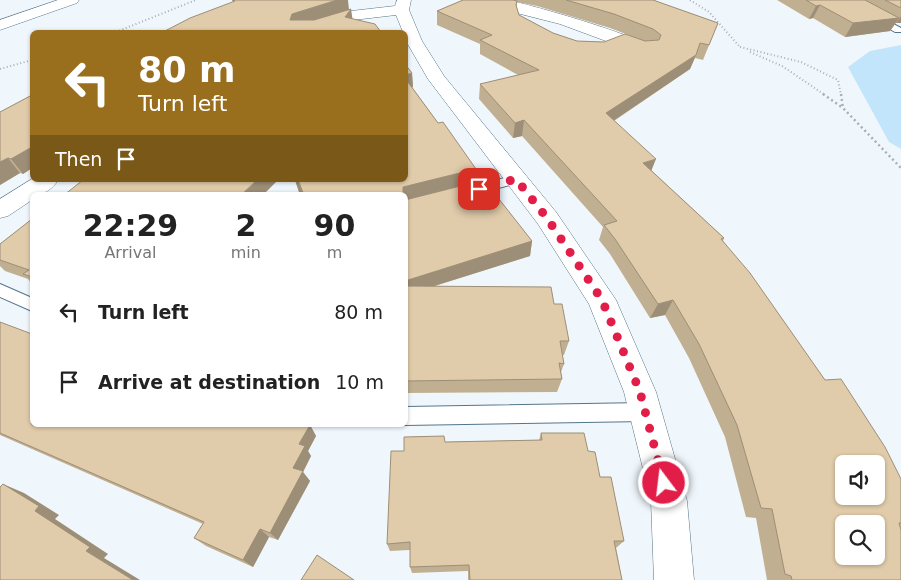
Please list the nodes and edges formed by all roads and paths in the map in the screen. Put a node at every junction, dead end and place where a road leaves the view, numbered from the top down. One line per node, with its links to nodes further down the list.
1 (30, 0): 8 (street); 9 (street)
2 (72, 0): 8 (street)
3 (196, 0): 11 (path)
4 (482, 0): 15 (street)
5 (690, 0): 14 (path)
6 (842, 0): 13 (lane)
7 (403, 5): 12 (street); 20 (street)
8 (46, 9): 10 (street)
9 (0, 12)
10 (0, 25)
11 (121, 30)
12 (308, 30)
13 (898, 30)
14 (740, 47): 18 (path); 18 (path)
15 (647, 50)
16 (30, 61): 17 (path)
17 (0, 69)
18 (844, 108): 19 (path)
19 (901, 168)
20 (516, 179): 22 (lane); 26 (street)
21 (44, 182): 23 (street)
22 (451, 196)
23 (0, 210)
24 (0, 290): 25 (lane)
25 (30, 304)
26 (645, 412): 27 (lane); 28 (street)
27 (408, 416)
28 (674, 580)

